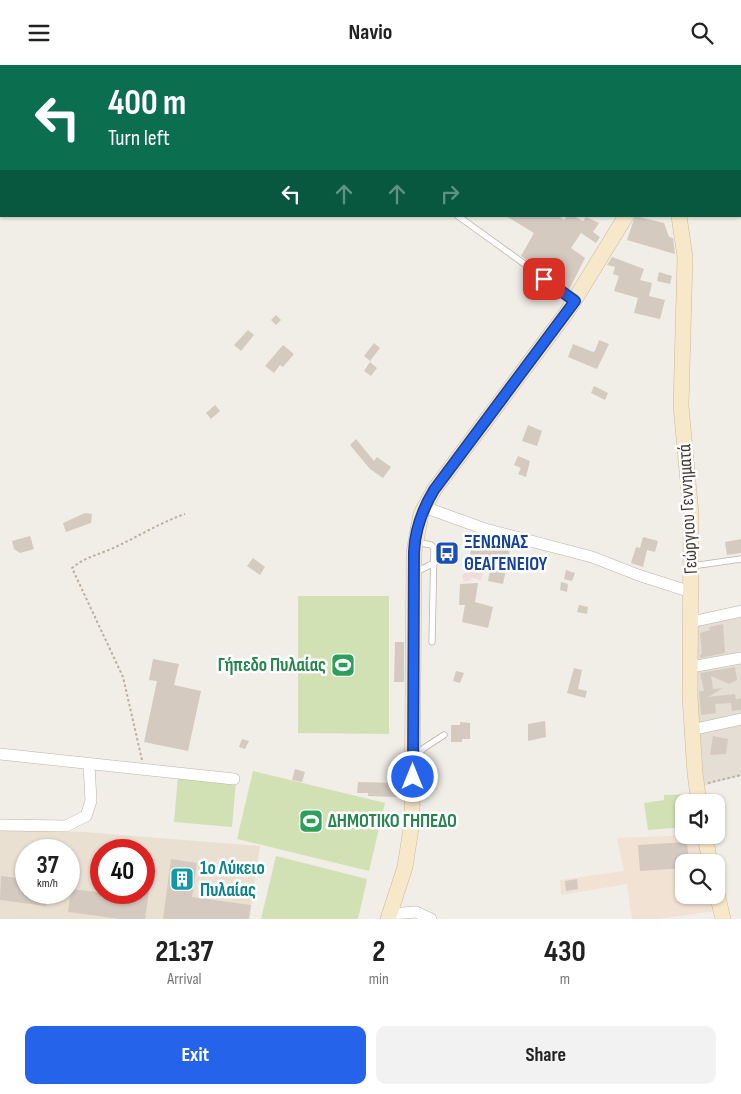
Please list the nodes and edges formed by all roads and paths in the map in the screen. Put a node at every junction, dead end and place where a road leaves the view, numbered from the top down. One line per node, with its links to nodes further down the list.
1 (459, 217): 4 (lane)
2 (625, 217): 4 (street)
3 (679, 217): 10 (street, Γεώργιου Γεννηματά)
4 (575, 301): 5 (street)
5 (424, 507): 7 (street); 12 (street)
6 (185, 514): 24 (path)
7 (414, 542): 9 (lane); 11 (street)
8 (741, 559): 10 (lane)
9 (434, 563): 11 (lane); 15 (lane)
10 (692, 566): 12 (street, Γεώργιου Γεννηματά)
11 (413, 573): 22 (street)
12 (691, 592): 14 (street, Γεώργιου Γεννηματά)
13 (741, 611): 14 (street)
14 (691, 622): 17 (street, Γεώργιου Γεννηματά)
15 (432, 642)
16 (741, 658): 17 (street)
17 (691, 667): 19 (street, Γεώργιου Γεννηματά)
18 (741, 719): 19 (street)
19 (691, 730): 27 (street, Γεώργιου Γεννηματά)
20 (444, 735): 22 (lane)
21 (0, 754): 23 (street)
22 (413, 759): 31 (street)
23 (89, 763): 24 (street); 29 (street)
24 (144, 770): 26 (street)
25 (741, 775): 27 (path)
26 (234, 779)
27 (696, 786): 28 (street, Γεώργιου Γεννηματά)
28 (697, 794)
29 (0, 825)
30 (720, 904): 33 (street)
31 (388, 917): 32 (street)
32 (431, 919)
33 (724, 919)

